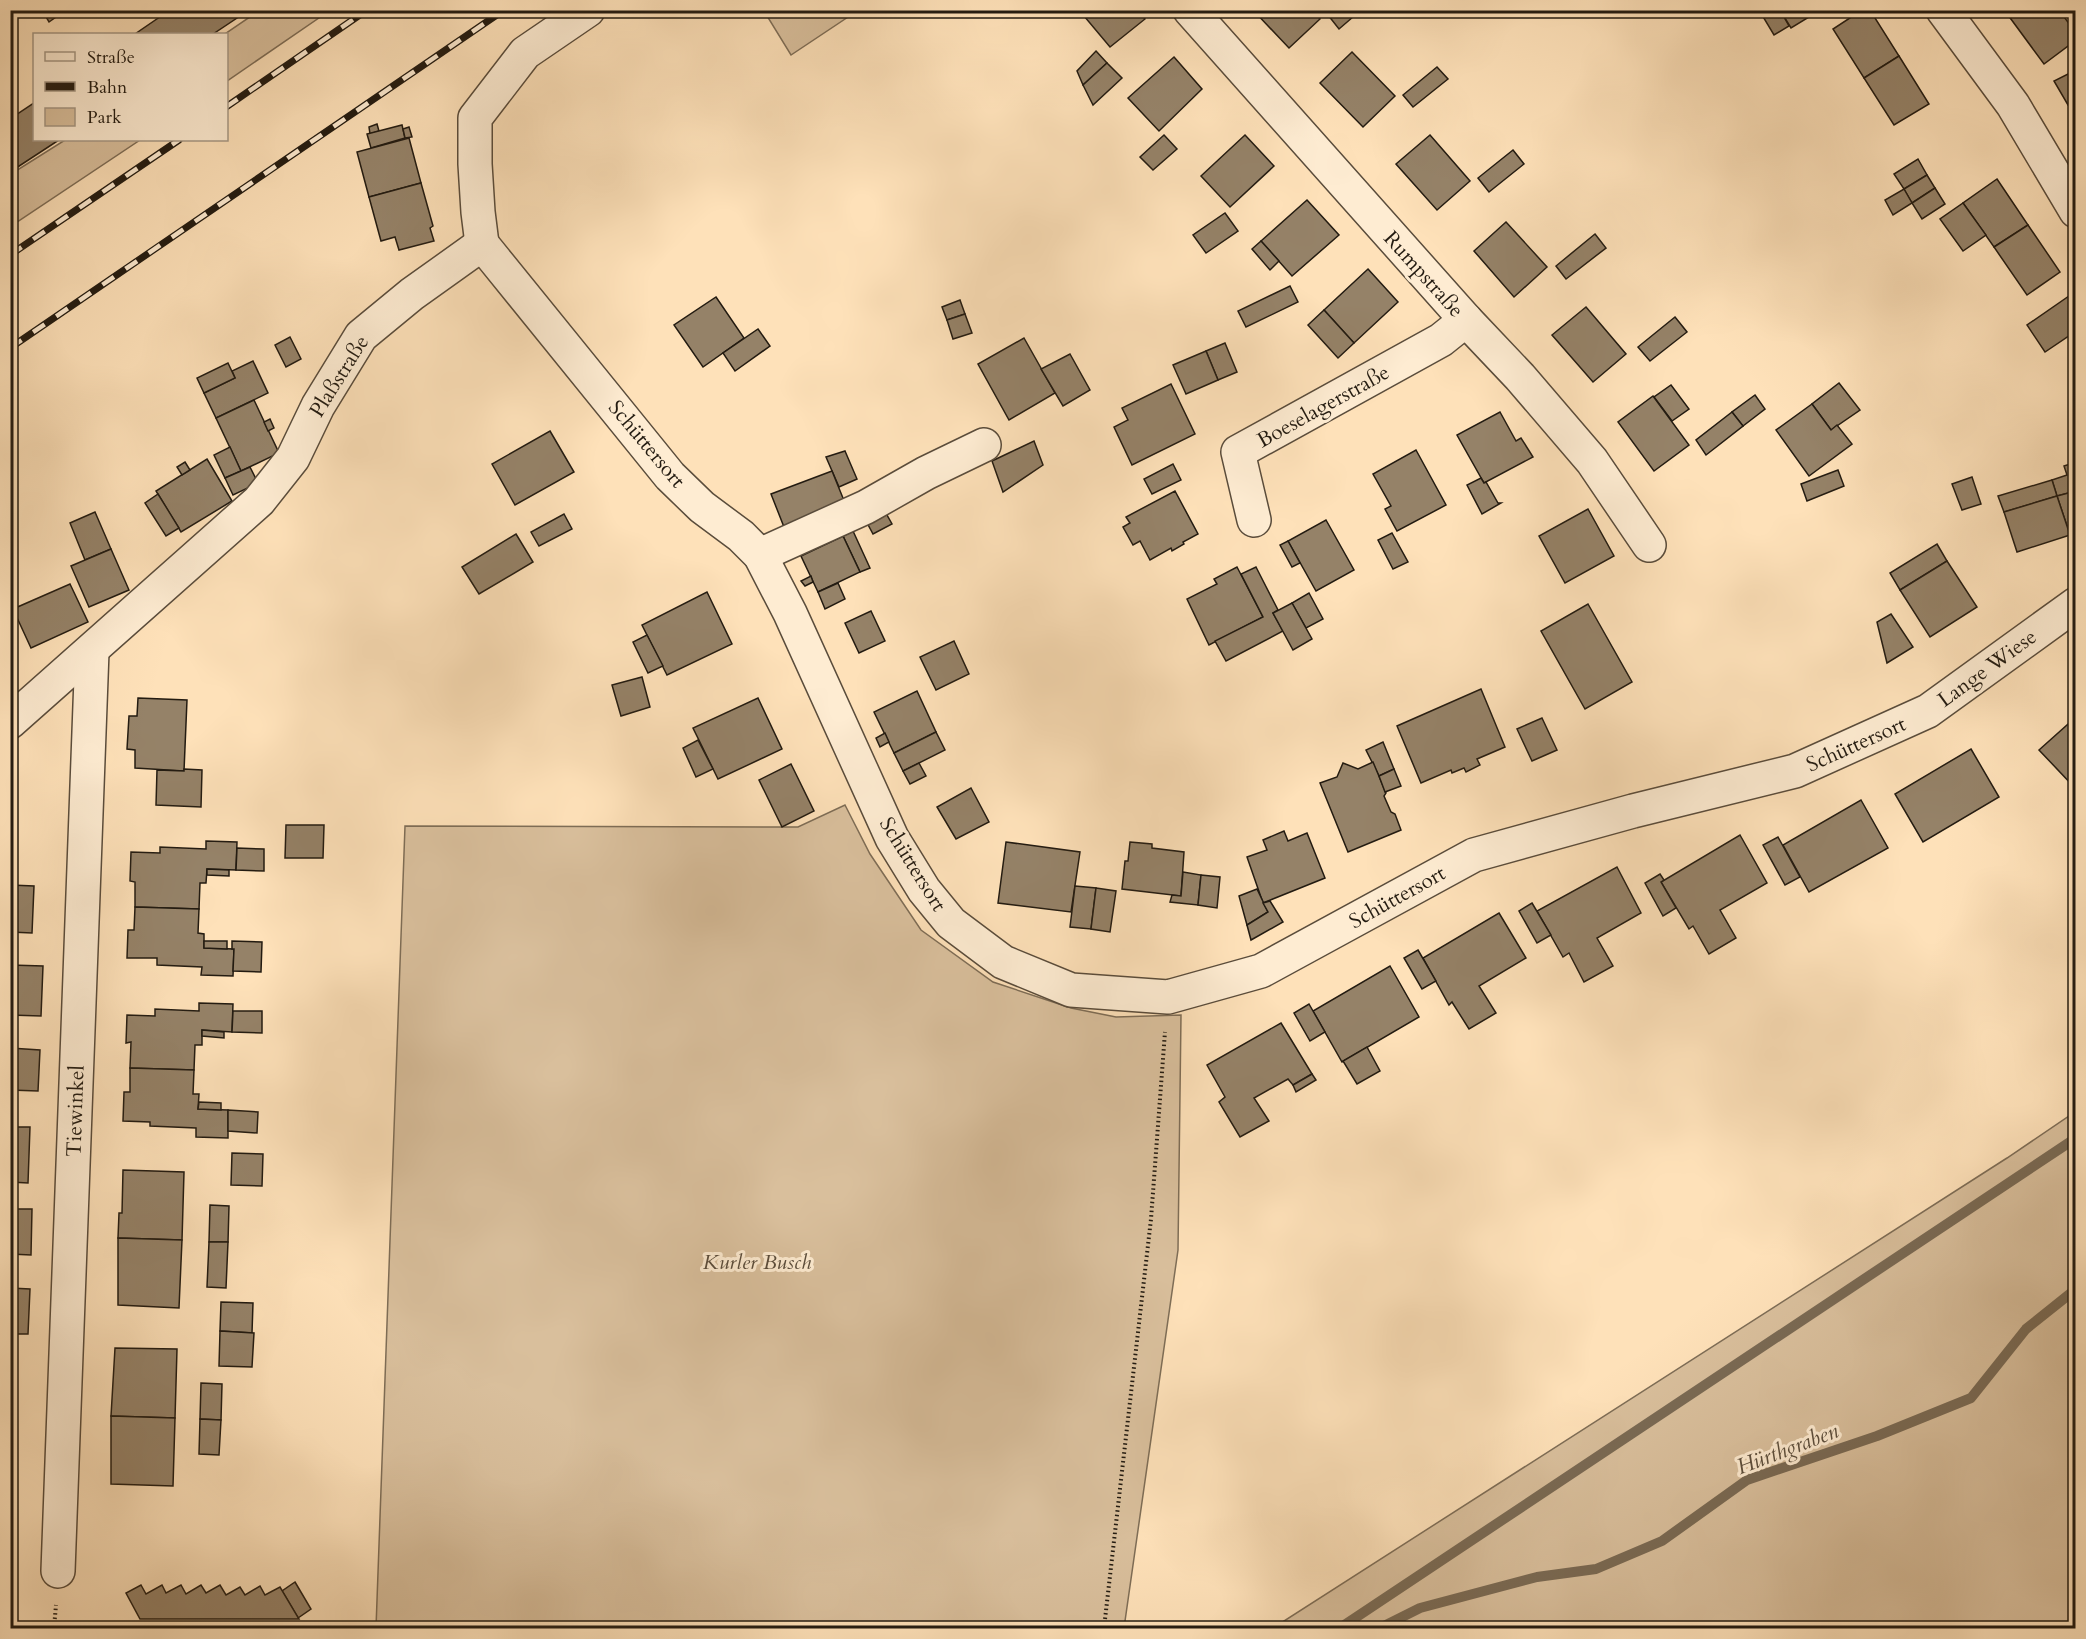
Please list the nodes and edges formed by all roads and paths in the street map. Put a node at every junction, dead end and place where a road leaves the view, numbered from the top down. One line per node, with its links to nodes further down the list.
1 (588, 10): 5 (street)
2 (1190, 10): 6 (street, Rumpstraße)
3 (1943, 10): 4 (street)
4 (2076, 211)
5 (482, 244): 10 (street, Schüttersort); 12 (street, Plaßstraße)
6 (1466, 320): 8 (street, Boeselagerstraße); 9 (street, Rumpstraße)
7 (984, 445): 10 (street)
8 (1254, 520)
9 (1649, 545)
10 (760, 555): 15 (street, Schüttersort)
11 (2076, 604): 13 (street, Lange Wiese)
12 (92, 651): 14 (street, Plaßstraße); 16 (street, Tiewinkel)
13 (1928, 711): 15 (street, Schüttersort)
14 (10, 722)
15 (1168, 996): 17 (path)
16 (58, 1571)
17 (1104, 1629)

